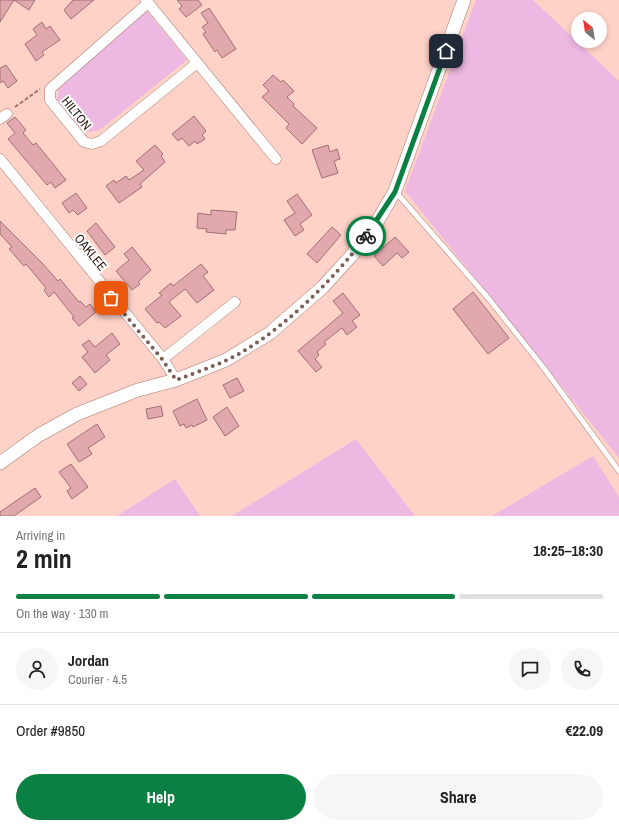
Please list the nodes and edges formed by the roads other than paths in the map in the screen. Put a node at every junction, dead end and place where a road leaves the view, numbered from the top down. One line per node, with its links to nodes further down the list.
1 (464, 0): 6 (street)
2 (147, 1): 3 (street, HILTON); 3 (street, HILTON)
3 (197, 62): 5 (street, HILTON)
4 (0, 159): 8 (street, OAKLEE)
5 (276, 159)
6 (395, 192): 9 (street); 11 (lane)
7 (235, 302): 8 (street)
8 (162, 359): 9 (street, OAKLEE)
9 (176, 380): 10 (street)
10 (0, 463)
11 (619, 471)

